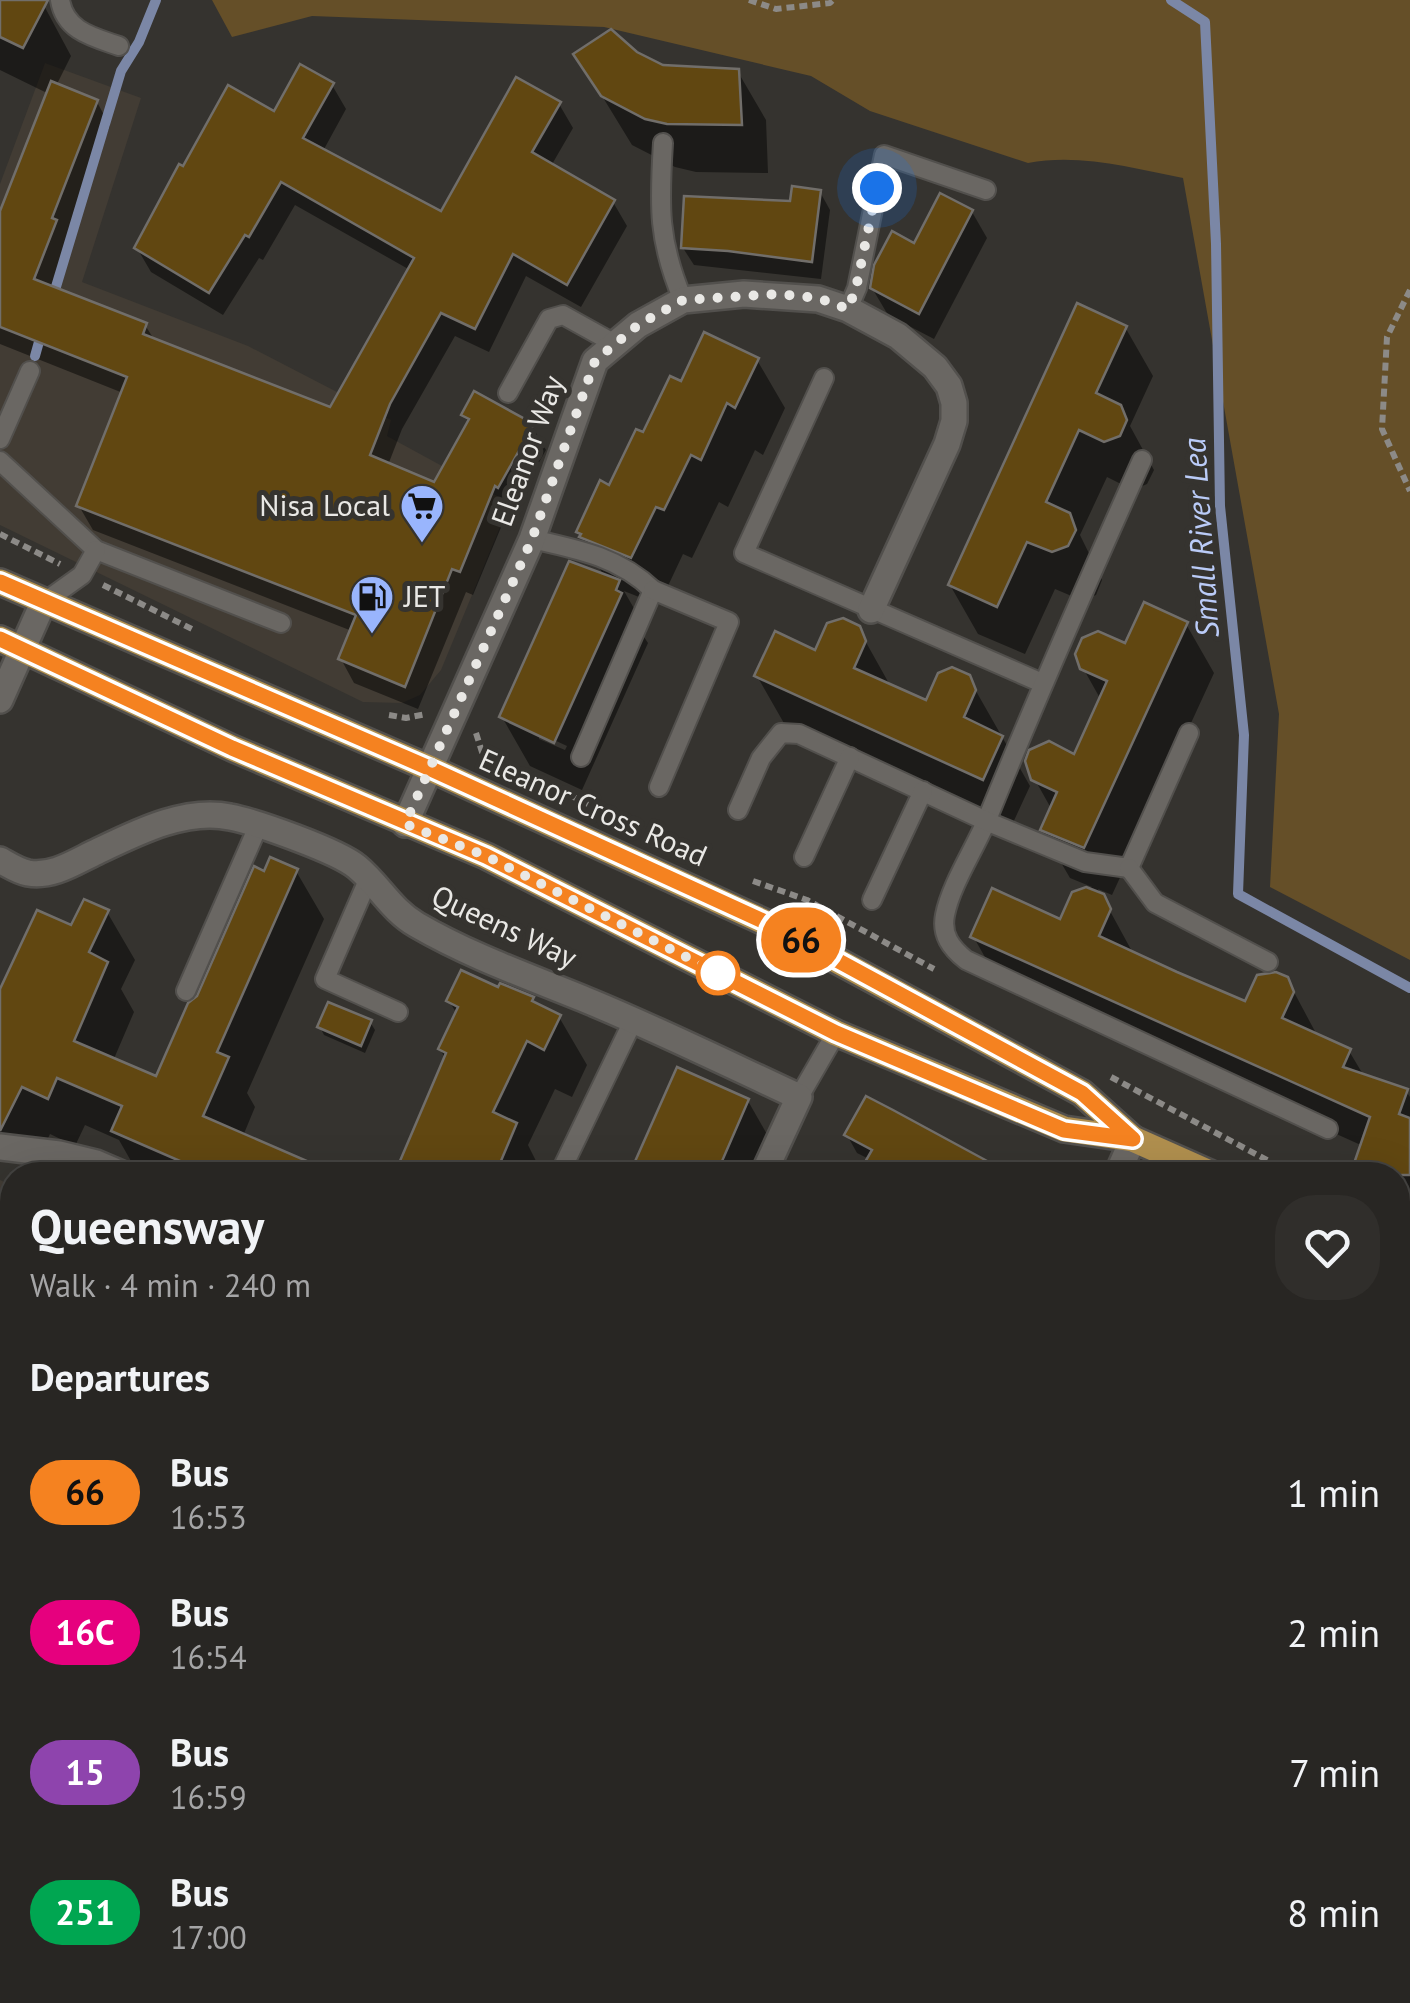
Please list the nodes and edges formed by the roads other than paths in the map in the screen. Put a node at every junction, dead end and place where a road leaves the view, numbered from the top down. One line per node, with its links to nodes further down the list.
1 (60, 0): 2 (lane)
2 (120, 46)
3 (663, 142): 5 (lane)
4 (986, 190): 6 (lane)
5 (683, 300): 6 (street, Eleanor Way); 7 (street, Eleanor Way)
6 (848, 309): 19 (street, Eleanor Way)
7 (617, 345): 10 (lane); 14 (street, Eleanor Way)
8 (30, 371): 11 (lane)
9 (824, 378): 19 (lane)
10 (508, 393)
11 (0, 439)
12 (1142, 460): 22 (lane)
13 (0, 461): 15 (lane)
14 (532, 539): 17 (lane); 27 (street, Eleanor Way)
15 (96, 550): 18 (lane); 20 (lane)
16 (0, 582): 18 (main road, Eleanor Cross Road)
17 (654, 590): 26 (lane); 28 (lane)
18 (44, 603): 21 (street); 27 (main road, Eleanor Cross Road)
19 (872, 610): 22 (lane)
20 (280, 623)
21 (11, 645): 23 (street); 33 (main road, Eleanor Cross Road)
22 (1042, 683): 31 (lane)
23 (0, 700)
24 (1189, 733): 36 (lane)
25 (850, 756): 29 (lane); 30 (lane); 34 (lane)
26 (581, 757)
27 (429, 768): 33 (street, Eleanor Way); 46 (main road, Eleanor Cross Road)
28 (659, 788)
29 (923, 791): 31 (lane); 38 (lane)
30 (738, 810)
31 (986, 821): 36 (lane); 45 (lane)
32 (258, 824): 35 (street, Queens Way); 37 (street, Queens Way); 40 (lane)
33 (405, 824): 43 (main road, Eleanor Cross Road)
34 (804, 857)
35 (0, 860)
36 (1129, 868): 39 (lane)
37 (368, 880): 41 (lane); 42 (street, Queens Way)
38 (872, 900)
39 (1268, 962)
40 (186, 991)
41 (398, 1012)
42 (634, 1022): 44 (street, Queens Way); 49 (lane)
43 (836, 1033): 44 (lane); 46 (main road, Eleanor Cross Road)
44 (799, 1097): 50 (street)
45 (1328, 1129)
46 (1133, 1139): 51 (street); 52 (main road, Eleanor Cross Road)
47 (0, 1147): 48 (street)
48 (92, 1162)
49 (565, 1162)
50 (768, 1162)
51 (1123, 1162)
52 (1185, 1162)

